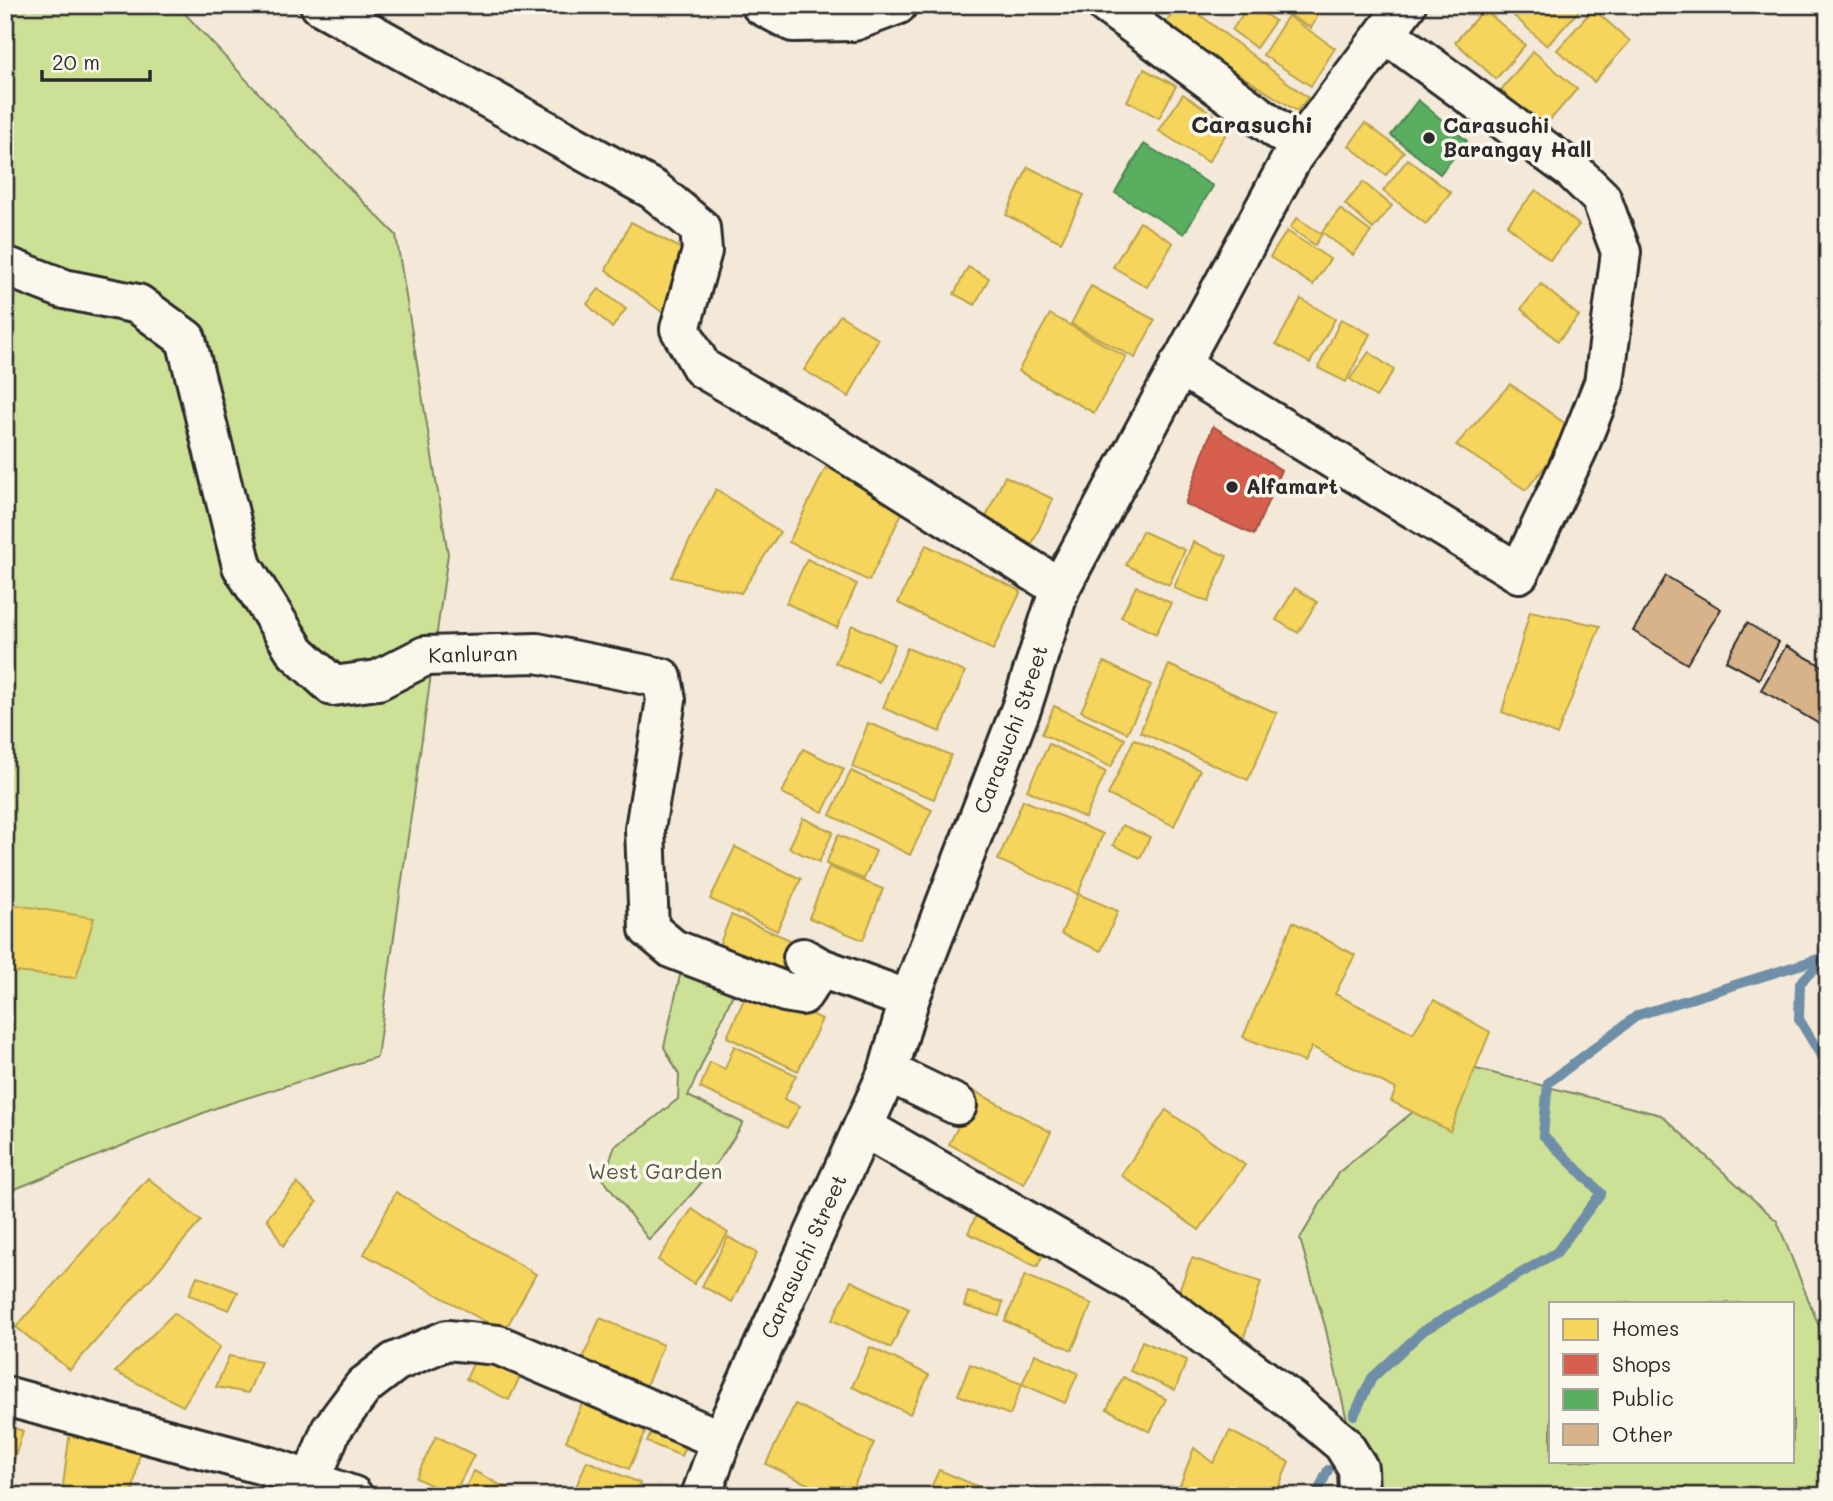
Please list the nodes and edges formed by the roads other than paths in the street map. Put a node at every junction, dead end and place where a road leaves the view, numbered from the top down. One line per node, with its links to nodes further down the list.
1 (320, 5): 9 (street)
2 (761, 5): 3 (street)
3 (897, 5)
4 (1107, 5): 6 (street)
5 (1395, 19): 6 (street, Carasuchi Street); 8 (street)
6 (1300, 146): 8 (street, Carasuchi Street)
7 (5, 265): 10 (street, Kanluran)
8 (1180, 365): 9 (street, Carasuchi Street)
9 (1060, 588): 10 (street, Carasuchi Street)
10 (909, 1000): 11 (street, Carasuchi Street)
11 (888, 1072): 12 (street); 13 (street, Carasuchi Street)
12 (957, 1105)
13 (863, 1126): 15 (street, Carasuchi Street); 19 (street)
14 (5, 1396): 16 (street)
15 (721, 1440): 16 (street); 18 (street, Carasuchi Street)
16 (308, 1489): 17 (street)
17 (353, 1496)
18 (701, 1496)
19 (1359, 1496)

